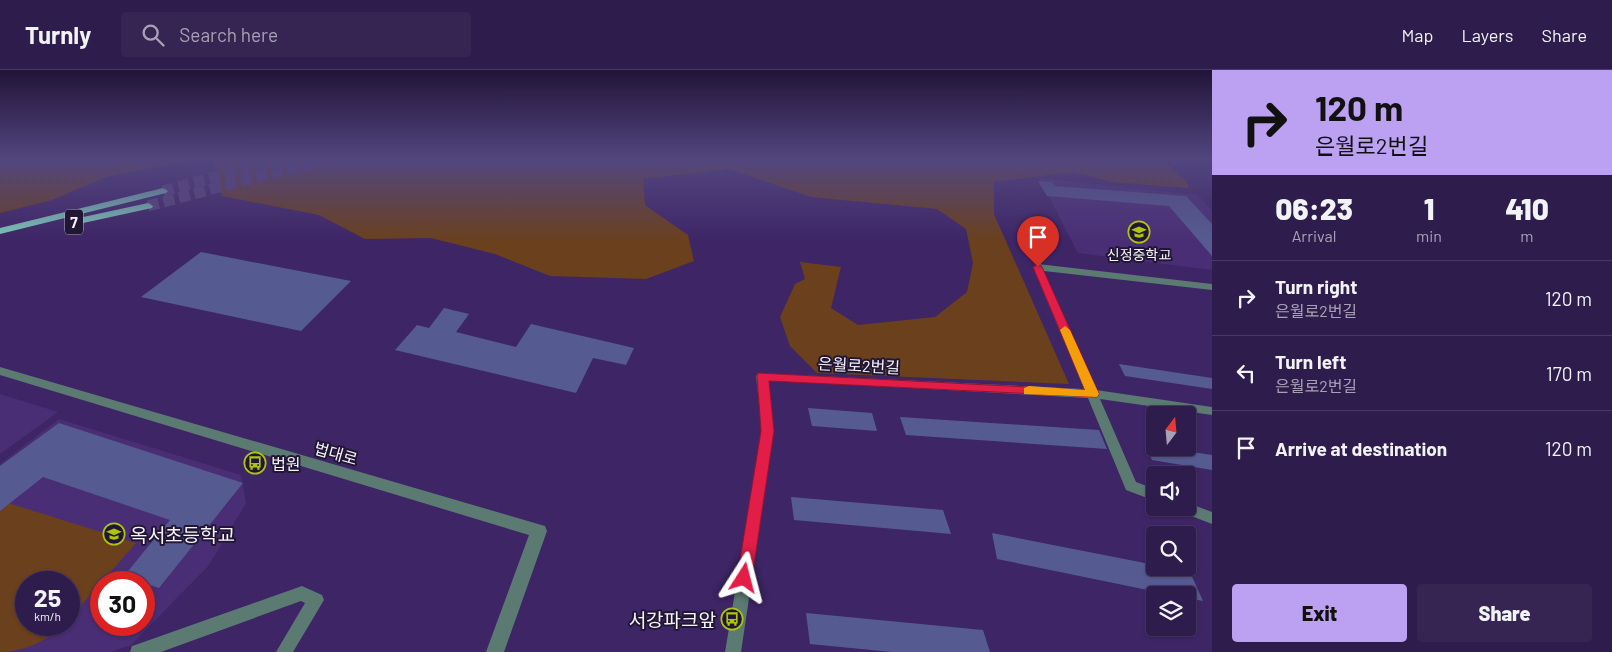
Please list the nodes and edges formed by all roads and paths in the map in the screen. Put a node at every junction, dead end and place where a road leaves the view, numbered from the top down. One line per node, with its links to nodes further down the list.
1 (163, 191): 3 (highway, 7)
2 (148, 206): 4 (highway, 7)
3 (0, 231)
4 (0, 239)
5 (1212, 287): 7 (street)
6 (0, 371): 14 (street, 법대로)
7 (1093, 394): 8 (street); 9 (street); 15 (street, 은월로2번길)
8 (1212, 411)
9 (1146, 492)
10 (1196, 512): 11 (street)
11 (1212, 518)
12 (138, 652): 13 (street)
13 (284, 652)
14 (495, 652)
15 (733, 652)

